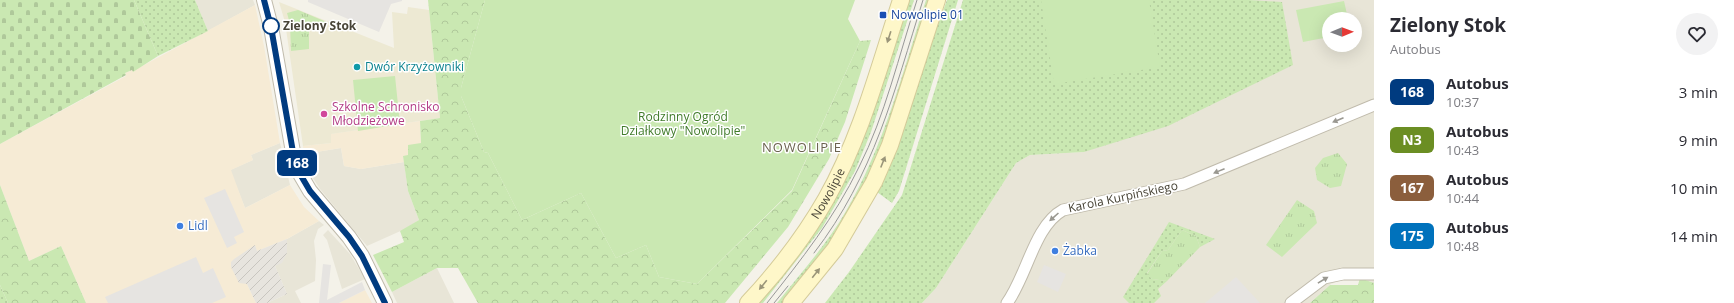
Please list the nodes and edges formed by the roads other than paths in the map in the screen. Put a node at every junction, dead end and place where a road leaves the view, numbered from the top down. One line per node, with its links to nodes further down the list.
1 (264, 0): 6 (street)
2 (902, 0): 7 (main road, Nowolipie, one-way to 7)
3 (937, 0): 8 (main road, one-way to 3)
4 (1374, 105): 9 (street, Karola Kurpińskiego, one-way to 9)
5 (1374, 274): 10 (street, one-way to 5)
6 (386, 303)
7 (748, 303)
8 (791, 303)
9 (1007, 303)
10 (1291, 303)

